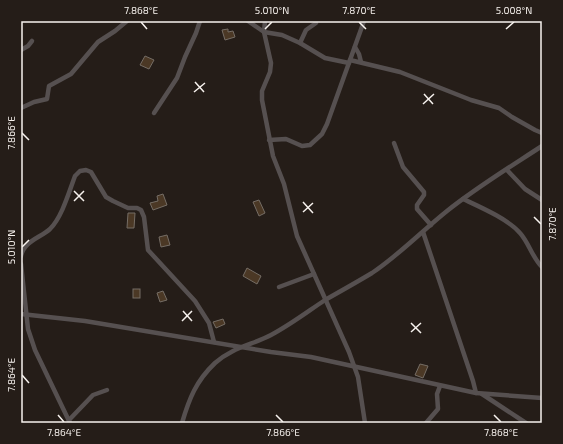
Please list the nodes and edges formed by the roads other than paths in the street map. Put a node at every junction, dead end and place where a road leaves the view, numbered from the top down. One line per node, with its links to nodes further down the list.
1 (127, 21): 14 (street)
2 (200, 21): 15 (street)
3 (248, 21): 7 (street)
4 (265, 21): 7 (street)
5 (364, 21): 10 (street)
6 (316, 23): 9 (street)
7 (264, 32): 9 (street); 17 (street)
8 (32, 41): 11 (street)
9 (300, 43): 12 (street)
10 (354, 47): 12 (street); 13 (street)
11 (21, 50)
12 (350, 62): 13 (street); 17 (street)
13 (361, 62): 16 (street)
14 (21, 108)
15 (154, 113)
16 (542, 133)
17 (269, 140): 28 (street)
18 (394, 143): 23 (street)
19 (542, 146): 20 (street)
20 (507, 170): 21 (street); 22 (street)
21 (463, 199): 23 (street); 27 (street)
22 (542, 200)
23 (431, 225): 24 (street)
24 (423, 232): 30 (street); 38 (street)
25 (21, 256): 33 (street)
26 (21, 264): 32 (street)
27 (542, 267)
28 (314, 274): 29 (street); 30 (street)
29 (279, 287)
30 (325, 301): 34 (street); 35 (street)
31 (21, 314): 32 (street)
32 (27, 314): 33 (street); 41 (street)
33 (214, 342): 34 (street)
34 (240, 347): 35 (street); 42 (street)
35 (354, 367): 36 (street); 43 (street)
36 (440, 386): 38 (street); 44 (street)
37 (107, 390): 41 (street)
38 (476, 393): 39 (street)
39 (482, 394): 40 (street); 45 (street)
40 (542, 398)
41 (70, 421)
42 (182, 423)
43 (365, 423)
44 (426, 423)
45 (526, 423)

